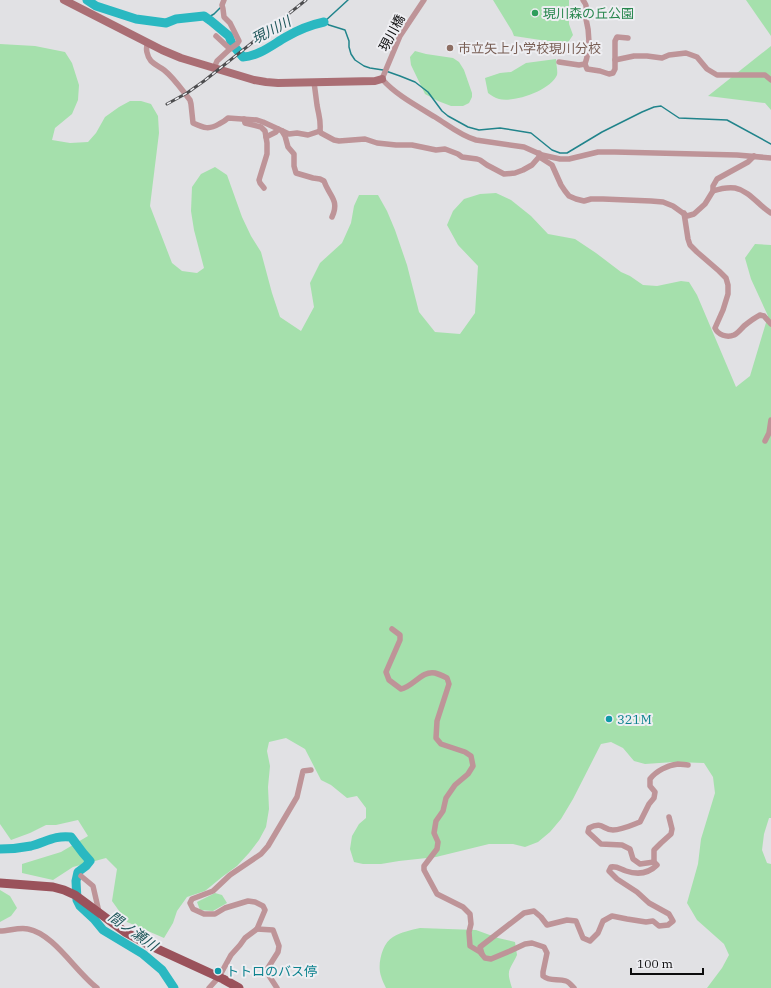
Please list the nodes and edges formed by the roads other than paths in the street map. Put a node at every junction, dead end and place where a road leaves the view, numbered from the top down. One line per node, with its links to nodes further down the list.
1 (64, 0): 7 (street)
2 (424, 0): 13 (street, 現川橋)
3 (583, 0): 11 (street)
4 (223, 5): 8 (street)
5 (216, 36): 8 (street)
6 (628, 38): 9 (street)
7 (148, 42): 12 (street); 16 (street)
8 (230, 49): 12 (street)
9 (615, 60): 11 (street); 14 (street)
10 (559, 62): 11 (street)
11 (585, 64)
12 (214, 68): 15 (street)
13 (384, 74): 15 (street); 20 (street)
14 (771, 80)
15 (314, 82): 18 (street)
16 (244, 119): 17 (street); 19 (street)
17 (280, 130): 18 (street); 19 (street); 27 (street)
18 (320, 131): 20 (street)
19 (266, 137): 23 (street)
20 (541, 154): 21 (street); 25 (street)
21 (754, 156): 22 (street); 24 (street)
22 (771, 158)
23 (264, 188)
24 (713, 190): 25 (street); 26 (street)
25 (684, 213): 28 (street)
26 (771, 213)
27 (332, 217)
28 (771, 324)
29 (771, 420): 30 (street)
30 (765, 441)
31 (392, 629): 41 (street)
32 (688, 765): 35 (street)
33 (311, 770): 39 (street)
34 (669, 817): 35 (street)
35 (654, 862): 41 (street)
36 (81, 876): 38 (street)
37 (0, 882): 38 (main road)
38 (99, 912): 42 (main road)
39 (257, 929): 42 (street); 46 (street)
40 (0, 931): 43 (street)
41 (482, 954): 47 (street)
42 (219, 977): 44 (street); 45 (main road)
43 (97, 988)
44 (209, 988)
45 (239, 988)
46 (277, 988)
47 (574, 988)

